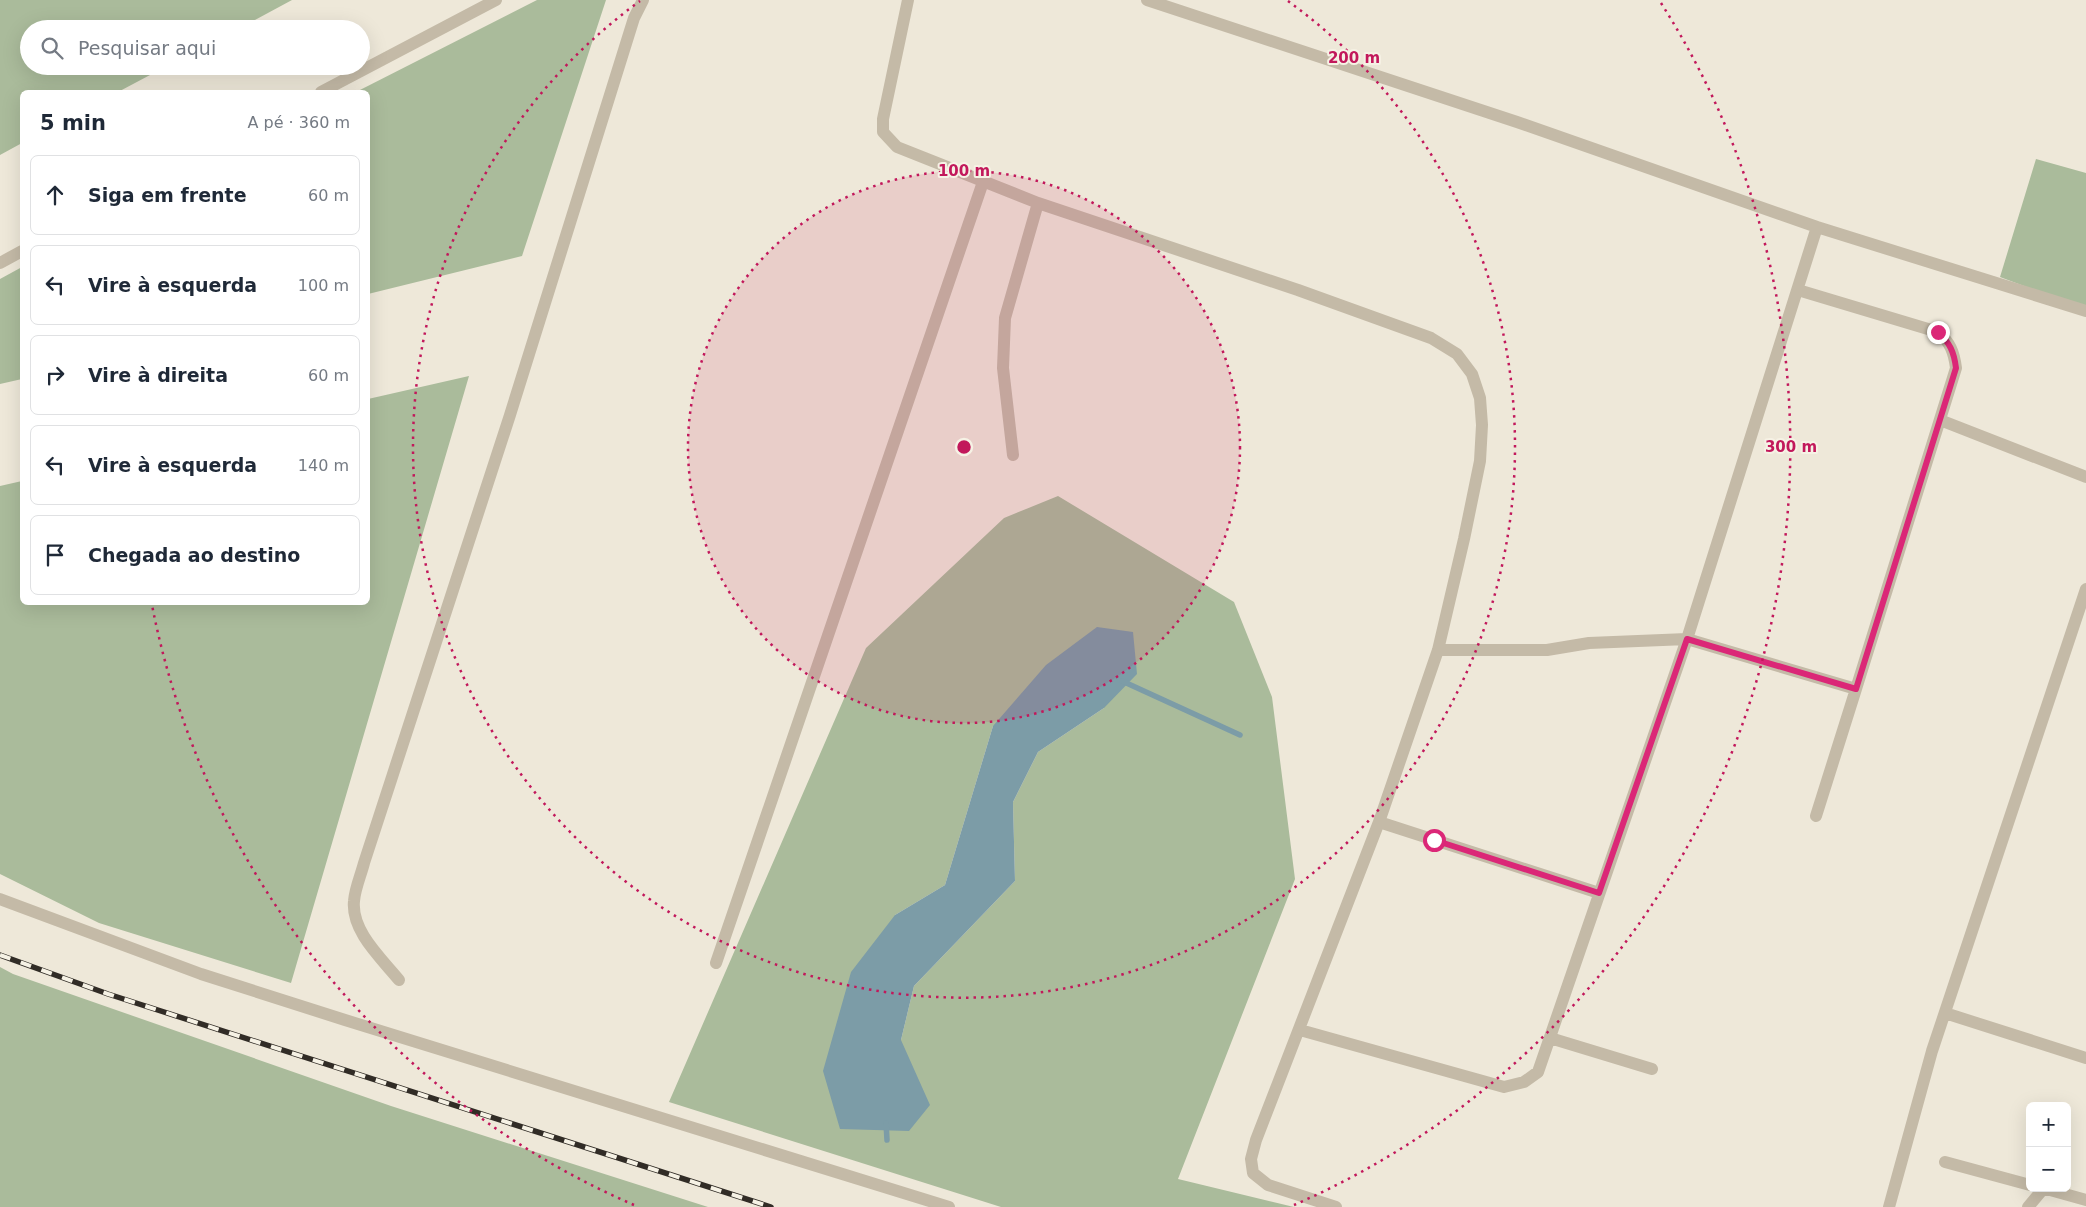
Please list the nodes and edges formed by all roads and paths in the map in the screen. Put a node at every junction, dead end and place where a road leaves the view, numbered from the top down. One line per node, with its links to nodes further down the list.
1 (496, 0): 5 (lane)
2 (643, 0): 27 (lane)
3 (908, 0): 8 (lane)
4 (1147, 0): 10 (lane)
5 (370, 67)
6 (354, 75): 7 (lane)
7 (326, 90)
8 (983, 182): 9 (lane); 26 (lane)
9 (1038, 202): 16 (lane); 20 (lane)
10 (1817, 228): 13 (lane); 14 (lane)
11 (20, 252): 12 (lane)
12 (0, 263)
13 (1798, 290): 15 (lane); 19 (lane)
14 (2086, 311)
15 (1940, 420): 17 (lane); 21 (lane)
16 (1013, 455)
17 (2086, 477)
18 (2086, 590): 28 (lane)
19 (1687, 639): 20 (lane); 21 (lane); 24 (lane)
20 (1438, 650): 23 (lane)
21 (1856, 689): 22 (lane)
22 (1816, 816)
23 (1378, 822): 24 (lane); 29 (lane)
24 (1599, 893): 30 (lane)
25 (0, 899): 38 (lane)
26 (716, 963)
27 (399, 980)
28 (1945, 1012): 31 (lane); 40 (lane)
29 (1300, 1030): 30 (lane); 39 (lane)
30 (1550, 1038): 32 (lane)
31 (2086, 1058)
32 (1652, 1069)
33 (1945, 1162): 34 (lane)
34 (2026, 1184)
35 (2040, 1192): 41 (lane)
36 (2057, 1192): 37 (lane)
37 (2086, 1200)
38 (949, 1207)
39 (1336, 1207)
40 (1889, 1207)
41 (2028, 1207)

